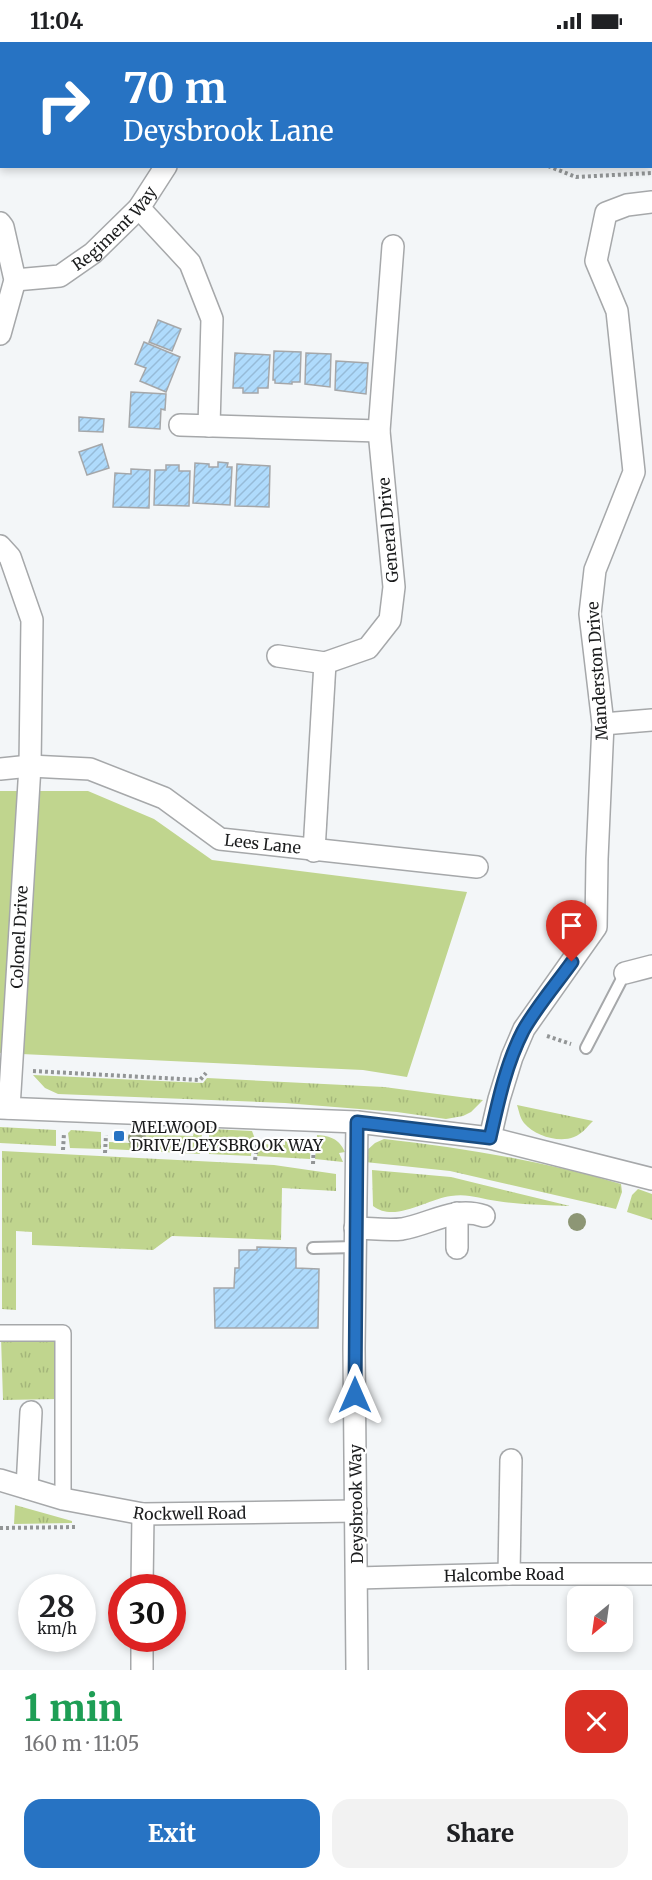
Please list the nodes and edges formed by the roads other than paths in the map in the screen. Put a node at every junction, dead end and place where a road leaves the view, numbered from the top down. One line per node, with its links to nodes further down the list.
1 (165, 168): 3 (street, Regiment Way)
2 (652, 202): 11 (street, Manderston Drive)
3 (139, 208): 6 (street, Regiment Way); 9 (street)
4 (0, 223): 6 (street)
5 (393, 246): 10 (street, General Drive)
6 (15, 280): 7 (street)
7 (0, 334)
8 (180, 425): 9 (street)
9 (209, 426): 10 (street)
10 (379, 431): 14 (street, General Drive)
11 (643, 470): 16 (street, Manderston Drive)
12 (0, 546): 17 (street, Colonel Drive)
13 (278, 656): 14 (street, General Drive)
14 (325, 663): 19 (street)
15 (652, 720): 16 (street)
16 (603, 724): 26 (street, Manderston Drive)
17 (30, 766): 18 (street); 19 (street, Lees Lane); 24 (street, Colonel Drive)
18 (0, 769)
19 (314, 850): 20 (street, Lees Lane)
20 (477, 867)
21 (652, 966): 22 (street)
22 (625, 973): 23 (lane)
23 (586, 1048)
24 (5, 1108): 25 (street)
25 (357, 1122): 26 (street); 30 (street, Deysbrook Way)
26 (490, 1138): 27 (street)
27 (652, 1179)
28 (457, 1213): 29 (street); 30 (street); 32 (street)
29 (484, 1216)
30 (355, 1238): 31 (lane); 39 (street, Deysbrook Way)
31 (313, 1248)
32 (457, 1248)
33 (0, 1333): 38 (street)
34 (32, 1412): 37 (street)
35 (511, 1460): 42 (street)
36 (0, 1480): 37 (street, Rockwell Road)
37 (27, 1488): 38 (street, Rockwell Road)
38 (63, 1499): 40 (street, Rockwell Road)
39 (356, 1511): 40 (street, Rockwell Road); 44 (street, Deysbrook Way)
40 (143, 1515): 41 (street)
41 (142, 1574)
42 (509, 1574): 43 (street, Halcombe Road); 44 (street, Halcombe Road)
43 (652, 1574)
44 (357, 1578): 47 (street, Deysbrook Way)
45 (142, 1652): 46 (street)
46 (142, 1670)
47 (357, 1670)

